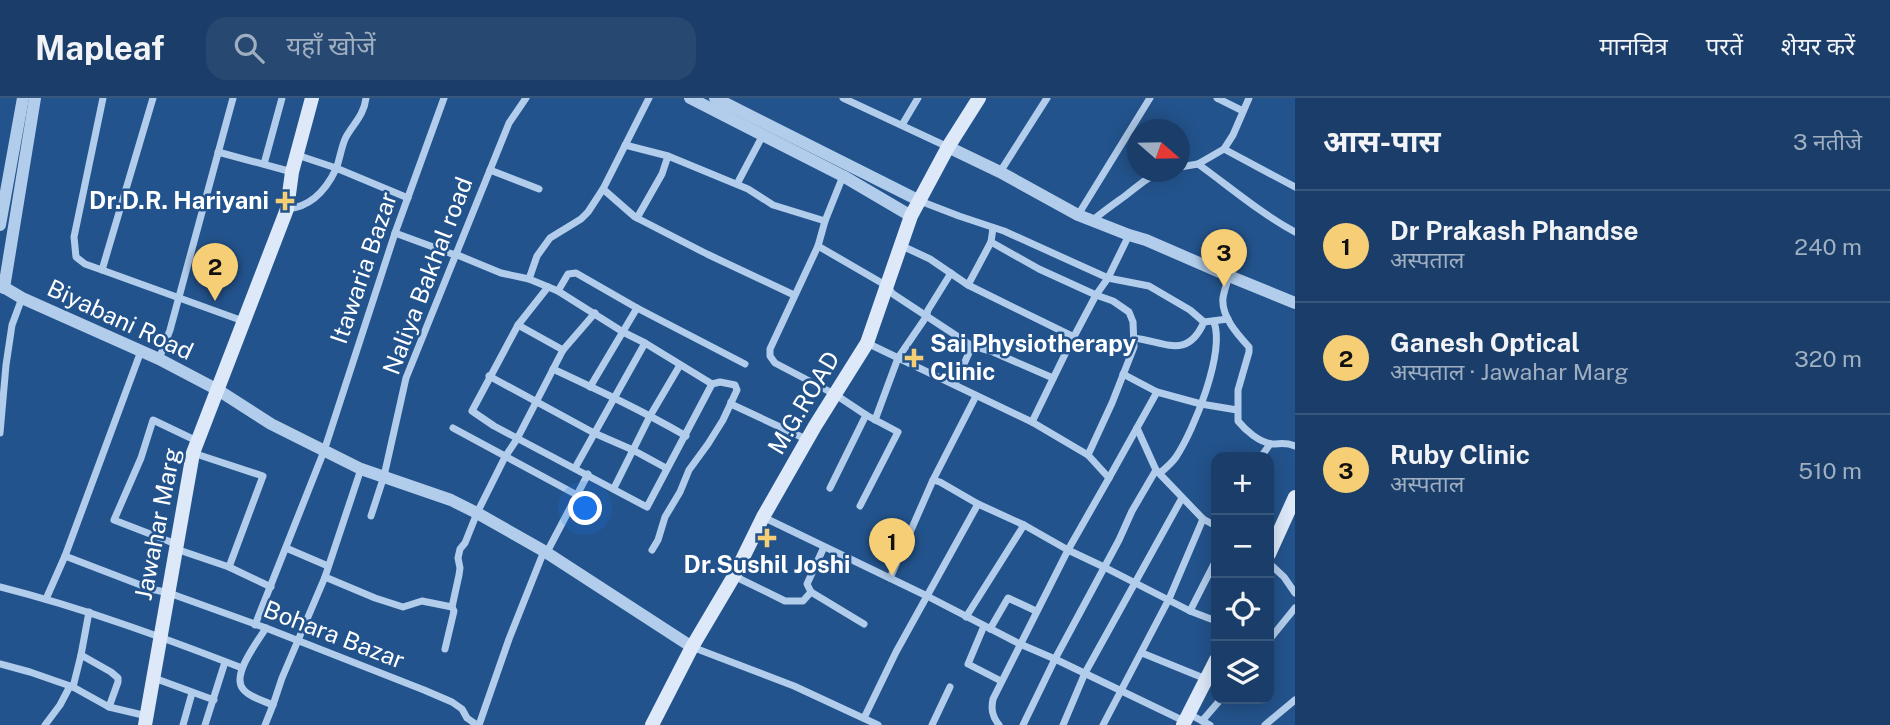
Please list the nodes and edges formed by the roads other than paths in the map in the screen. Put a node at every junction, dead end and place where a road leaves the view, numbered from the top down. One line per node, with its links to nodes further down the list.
1 (23, 98): 52 (street)
2 (35, 98): 68 (street, Biyabani Road)
3 (103, 98): 61 (street)
4 (153, 98): 61 (street)
5 (233, 98): 28 (street)
6 (282, 98): 31 (street)
7 (312, 98): 29 (main road, Jawahar Marg)
8 (366, 98): 34 (street)
9 (444, 98): 44 (street, Itawaria Bazar)
10 (526, 98): 35 (street, Naliya Bakhal road)
11 (649, 98): 25 (street)
12 (690, 98): 24 (street)
13 (715, 98): 45 (street)
14 (843, 98): 21 (street)
15 (918, 98): 23 (street)
16 (979, 98): 26 (main road, M.G.ROAD)
17 (1048, 98): 37 (street)
18 (1150, 98): 47 (street)
19 (1217, 98): 22 (street)
20 (1249, 98): 22 (street)
21 (859, 101): 23 (street)
22 (1243, 111): 27 (street)
23 (902, 125): 26 (street)
24 (763, 135): 38 (street); 40 (street)
25 (625, 145): 30 (street); 42 (street)
26 (948, 148): 37 (street); 45 (main road, M.G.ROAD)
27 (1224, 149): 32 (street); 41 (street)
28 (218, 152): 31 (street); 74 (street)
29 (297, 155): 34 (street); 36 (main road, Jawahar Marg)
30 (668, 156): 40 (street); 49 (street)
31 (264, 164): 36 (street)
32 (1198, 164): 33 (street); 54 (street)
33 (1190, 165)
34 (336, 168): 44 (street); 46 (street)
35 (490, 170): 43 (street); 60 (street, Naliya Bakhal road)
36 (292, 172): 46 (main road, Jawahar Marg)
37 (1000, 172): 47 (street)
38 (843, 176): 48 (street); 51 (street)
39 (1143, 182): 50 (street)
40 (737, 184): 51 (street)
41 (1295, 187)
42 (603, 188): 49 (street); 65 (street)
43 (538, 189)
44 (408, 198): 55 (street, Itawaria Bazar)
45 (920, 201): 48 (main road, M.G.ROAD); 53 (street)
46 (287, 209): 80 (main road, Jawahar Marg)
47 (1078, 215): 50 (street)
48 (911, 216): 58 (main road, M.G.ROAD)
49 (637, 218): 71 (street)
50 (1093, 220): 56 (street)
51 (825, 221): 59 (street)
52 (0, 225)
53 (993, 228): 57 (street); 64 (street)
54 (1295, 232)
55 (395, 233): 60 (street); 126 (street, Itawaria Bazar)
56 (1129, 235): 63 (street); 64 (street)
57 (991, 242): 66 (street); 72 (street)
58 (900, 245): 62 (street); 67 (main road, M.G.ROAD)
59 (818, 246): 67 (street); 71 (street)
60 (455, 255): 65 (street); 136 (street, Naliya Bakhal road)
61 (102, 271): 74 (street)
62 (951, 273): 66 (street); 78 (street)
63 (1229, 276): 75 (street); 79 (street)
64 (1108, 278): 72 (street); 82 (street)
65 (529, 279): 69 (street)
66 (968, 285): 85 (street)
67 (887, 286): 78 (street); 88 (main road, M.G.ROAD)
68 (2, 287): 73 (street, Biyabani Road)
69 (548, 287): 70 (street); 83 (street)
70 (558, 291): 76 (street); 77 (street)
71 (794, 295): 105 (street)
72 (1096, 295): 85 (street); 86 (street)
73 (22, 298): 91 (street, Biyabani Road); 118 (street)
74 (178, 299): 80 (street); 93 (street)
75 (1295, 303)
76 (637, 308): 84 (street); 94 (street)
77 (595, 313): 84 (street); 90 (street)
78 (926, 317): 89 (street); 92 (street)
79 (1228, 319): 81 (street); 111 (street)
80 (243, 321): 103 (main road, Jawahar Marg)
81 (1214, 321): 82 (street); 110 (street)
82 (1204, 322): 86 (street)
83 (518, 326): 90 (street); 98 (street)
84 (623, 331): 87 (street); 102 (street)
85 (1074, 337): 99 (street)
86 (1133, 338): 97 (street)
87 (645, 343): 95 (street); 106 (street)
88 (867, 343): 92 (street); 105 (main road, M.G.ROAD)
89 (972, 346): 99 (street); 101 (street)
90 (563, 350): 96 (street)
91 (141, 351): 93 (street, Biyabani Road); 159 (street)
92 (898, 358): 101 (street); 114 (street)
93 (159, 359): 103 (street, Biyabani Road)
94 (745, 364)
95 (680, 365): 100 (street); 112 (street)
96 (553, 369): 102 (street); 108 (street)
97 (1123, 374): 104 (street); 129 (street)
98 (489, 376): 108 (street); 121 (street)
99 (1054, 378): 115 (street)
100 (712, 384): 109 (street); 120 (street)
101 (955, 384): 107 (street)
102 (590, 387): 106 (street)
103 (218, 390): 125 (main road, Jawahar Marg); 126 (street, Biyabani Road)
104 (1157, 392): 110 (street); 117 (street)
105 (836, 395): 113 (street); 122 (main road, M.G.ROAD)
106 (614, 396): 112 (street); 119 (street)
107 (976, 396): 115 (street); 138 (street)
108 (536, 402): 119 (street); 121 (street)
109 (732, 402): 122 (street); 156 (street)
110 (1201, 404): 111 (street); 134 (street)
111 (1237, 410): 123 (street)
112 (650, 415): 120 (street); 127 (street)
113 (866, 415): 114 (street); 140 (street)
114 (875, 420): 145 (street)
115 (1032, 422): 129 (street)
116 (453, 428): 130 (street)
117 (1136, 428): 134 (street); 137 (street)
118 (0, 433)
119 (594, 433): 127 (street); 131 (street)
120 (686, 436): 132 (street)
121 (517, 439): 130 (street); 131 (street)
122 (808, 440): 148 (main road, M.G.ROAD)
123 (1270, 444): 124 (street); 128 (street)
124 (1295, 446)
125 (195, 447): 153 (main road, Jawahar Marg); 153 (street); 162 (street)
126 (324, 450): 133 (street, Biyabani Road); 155 (street, Itawaria Bazar)
127 (633, 450): 132 (street); 139 (street)
128 (1264, 452)
129 (1088, 455): 137 (street)
130 (505, 457): 141 (street); 146 (street)
131 (575, 468): 135 (street)
132 (666, 468): 139 (street)
133 (361, 469): 136 (street, Biyabani Road); 160 (street)
134 (1158, 471): 143 (street); 161 (street)
135 (588, 474): 139 (street); 141 (street)
136 (384, 476): 146 (street, Biyabani Road); 147 (street, Naliya Bakhal road)
137 (1109, 478): 157 (street)
138 (933, 480): 144 (street); 167 (street)
139 (614, 488)
140 (830, 488)
141 (577, 495): 158 (street)
142 (1295, 497): 152 (main road)
143 (1182, 498): 149 (street); 168 (street)
144 (978, 504): 151 (street); 174 (street)
145 (860, 506)
146 (477, 513): 158 (street, Biyabani Road); 177 (street)
147 (371, 516)
148 (763, 517): 154 (street); 165 (main road, M.G.ROAD)
149 (1203, 520): 150 (street); 176 (street)
150 (1211, 524)
151 (1024, 525): 157 (street); 182 (street)
152 (1274, 543)
153 (176, 546): 162 (street); 172 (main road, Jawahar Marg)
154 (824, 547): 167 (street); 171 (street)
155 (286, 548): 160 (street); 170 (street, Itawaria Bazar)
156 (652, 550)
157 (1068, 550): 161 (street); 179 (street)
158 (545, 551): 192 (street, Biyabani Road); 222 (street)
159 (65, 556): 172 (street, Bohara Bazar); 175 (street)
160 (328, 566): 166 (street)
161 (1104, 567): 168 (street); 196 (street)
162 (229, 568): 170 (street)
163 (1274, 568): 173 (street)
164 (1211, 570): 180 (street)
165 (734, 576): 171 (street); 192 (main road, M.G.ROAD)
166 (325, 578): 177 (street); 190 (street)
167 (890, 578): 174 (street)
168 (1135, 582): 176 (street); 201 (street)
169 (0, 587): 175 (street)
170 (271, 587): 185 (street, Itawaria Bazar)
171 (811, 592): 184 (street)
172 (169, 593): 185 (street, Bohara Bazar); 189 (main road, Jawahar Marg)
173 (1295, 593)
174 (927, 596): 182 (street); 214 (street)
175 (46, 599): 181 (street)
176 (1169, 599): 180 (street); 194 (street)
177 (452, 607): 193 (street)
178 (1295, 608): 188 (street)
179 (1036, 611): 186 (street); 191 (street)
180 (1190, 611): 183 (street)
181 (89, 612): 189 (street); 195 (street)
182 (967, 617): 186 (street)
183 (1211, 619)
184 (864, 624)
185 (256, 625): 187 (street, Bohara Bazar)
186 (987, 627): 191 (street); 204 (street)
187 (266, 628): 190 (street, Bohara Bazar); 199 (street)
188 (1274, 634)
189 (160, 636): 197 (street); 202 (main road, Jawahar Marg)
190 (298, 640): 212 (street); 216 (street, Bohara Bazar)
191 (1020, 644): 196 (street); 204 (street)
192 (692, 647): 214 (street); 223 (main road, M.G.ROAD)
193 (445, 649)
194 (1142, 653): 203 (street); 207 (street)
195 (81, 655): 205 (street); 213 (street)
196 (1055, 659): 201 (street); 227 (street)
197 (225, 662): 199 (street); 209 (street)
198 (0, 664): 205 (street)
199 (242, 668): 212 (street)
200 (1211, 671): 203 (main road)
201 (1084, 673): 207 (street); 228 (street)
202 (154, 678): 208 (street); 215 (main road, Jawahar Marg)
203 (1207, 680): 217 (main road)
204 (1001, 681): 226 (street)
205 (72, 687): 213 (street); 218 (street)
206 (950, 687): 225 (street)
207 (1122, 691): 217 (street); 229 (street)
208 (192, 693): 209 (street); 219 (street)
209 (214, 700): 220 (street)
210 (1295, 700): 230 (street)
211 (1215, 704): 217 (street)
212 (273, 705): 221 (street)
213 (109, 707): 215 (street)
214 (864, 718): 224 (street)
215 (146, 721)
216 (464, 721): 222 (street, Bohara Bazar)
217 (1194, 721)
218 (45, 725)
219 (183, 725)
220 (205, 725)
221 (265, 725)
222 (478, 725)
223 (652, 725)
224 (878, 725)
225 (932, 725)
226 (999, 725)
227 (1023, 725)
228 (1063, 725)
229 (1103, 725)
230 (1265, 725)

